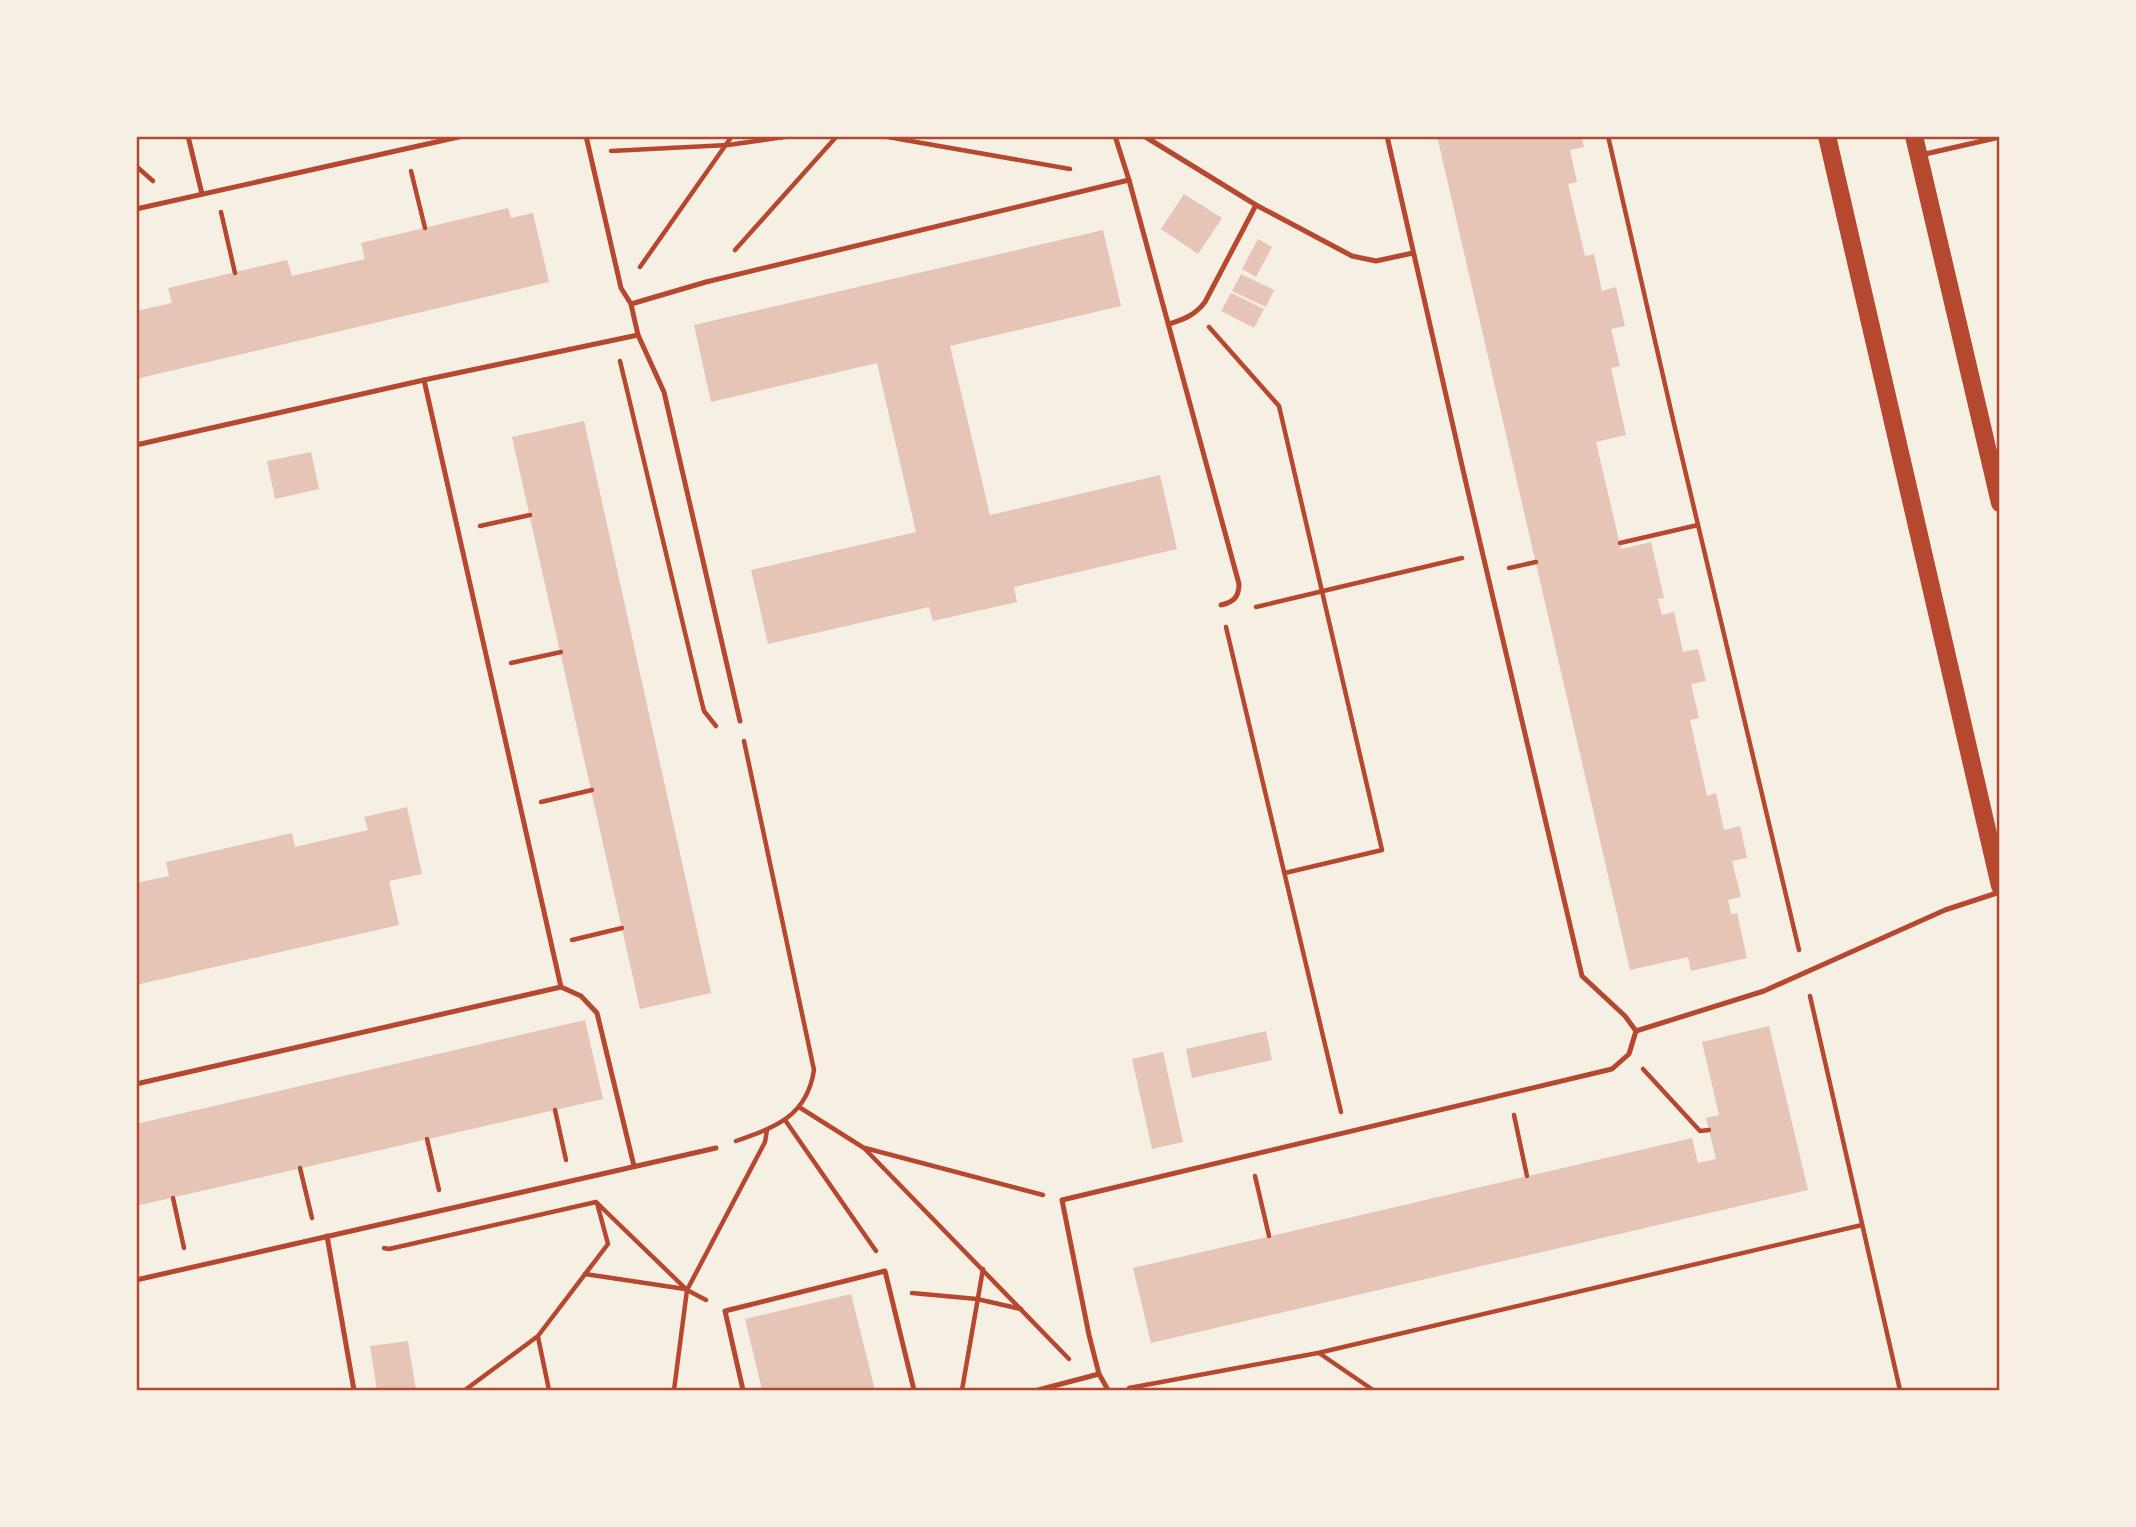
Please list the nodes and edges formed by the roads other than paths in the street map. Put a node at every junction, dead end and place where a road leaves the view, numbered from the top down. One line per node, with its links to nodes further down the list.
1 (188, 136): 12 (lane)
2 (463, 136): 12 (lane)
3 (586, 136): 16 (lane)
4 (1115, 136): 11 (lane)
5 (1144, 136): 13 (lane)
6 (1387, 136): 15 (lane)
7 (1827, 136): 24 (main road)
8 (1914, 136): 10 (main road)
9 (2000, 137): 10 (lane)
10 (1919, 156): 21 (main road)
11 (1129, 180): 16 (lane); 17 (lane)
12 (202, 194): 14 (lane)
13 (1256, 205): 15 (lane); 17 (lane)
14 (136, 209)
15 (1413, 253): 27 (lane)
16 (631, 304): 18 (lane)
17 (1169, 324): 22 (lane)
18 (638, 335): 19 (lane); 23 (lane)
19 (424, 380): 20 (lane); 26 (lane)
20 (136, 445)
21 (2000, 503)
22 (1221, 605)
23 (740, 721)
24 (2000, 886)
25 (2000, 892): 27 (lane)
26 (561, 988): 28 (lane); 30 (lane)
27 (1636, 1031): 33 (lane)
28 (136, 1084)
29 (716, 1148): 30 (lane)
30 (634, 1166): 31 (lane)
31 (327, 1236): 32 (lane); 34 (lane)
32 (136, 1280)
33 (1099, 1374): 37 (lane); 38 (lane)
34 (354, 1391)
35 (743, 1391): 36 (lane)
36 (914, 1391)
37 (1038, 1391)
38 (1108, 1391)

